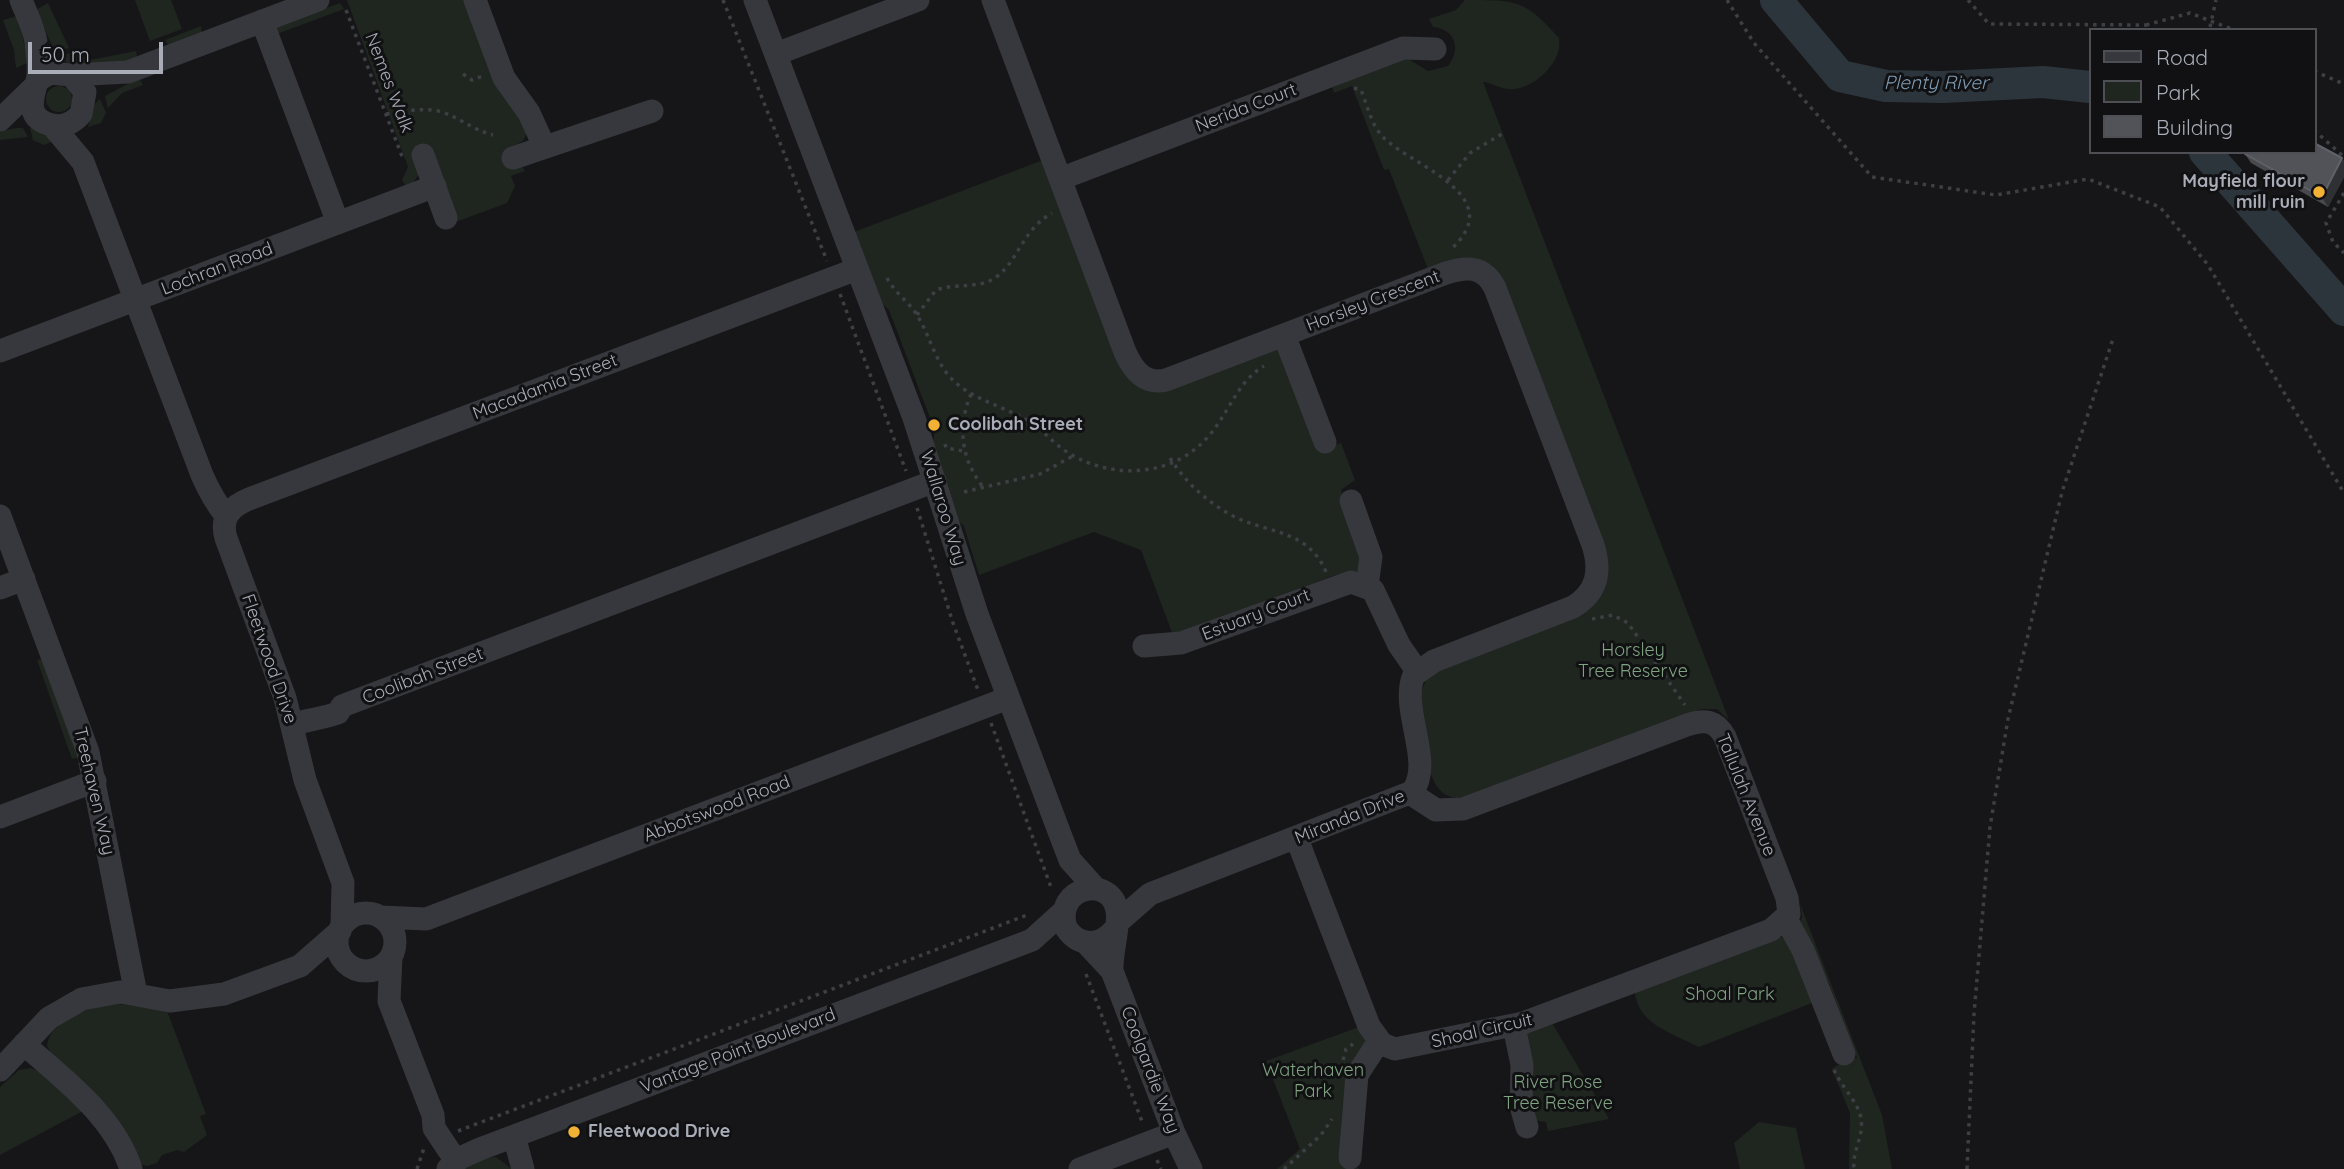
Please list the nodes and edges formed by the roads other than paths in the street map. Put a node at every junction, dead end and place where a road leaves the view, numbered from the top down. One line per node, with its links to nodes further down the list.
1 (21, 0): 8 (street)
2 (318, 0): 7 (street)
3 (475, 0): 18 (street)
4 (755, 0): 10 (street, Wallaroo Way)
5 (918, 0): 10 (street)
6 (993, 0): 22 (street, Horsley Crescent)
7 (262, 21): 11 (street); 25 (street)
8 (36, 37): 12 (street); 13 (street)
9 (1435, 49): 22 (street, Nerida Court)
10 (776, 54): 26 (street, Wallaroo Way)
11 (128, 72): 12 (street); 14 (street)
12 (68, 73): 13 (street); 14 (street)
13 (35, 85): 16 (street); 17 (street)
14 (83, 110): 17 (street); 21 (street, Fleetwood Drive)
15 (652, 111): 18 (street)
16 (0, 121): 17 (street)
17 (47, 123): 21 (street, Fleetwood Drive)
18 (544, 146): 19 (street)
19 (513, 158)
20 (414, 161): 23 (street)
21 (83, 162): 27 (street, Fleetwood Drive)
22 (1060, 179): 28 (street, Horsley Crescent)
23 (435, 186): 24 (street); 25 (street, Lochran Road)
24 (446, 218)
25 (338, 223): 27 (street, Lochran Road)
26 (858, 269): 31 (street, Wallaroo Way); 33 (street, Macadamia Street)
27 (135, 300): 29 (street, Lochran Road); 33 (street, Fleetwood Drive)
28 (1288, 345): 30 (street); 39 (street, Horsley Crescent)
29 (0, 351)
30 (1325, 442)
31 (935, 481): 40 (street, Wallaroo Way); 41 (street, Coolibah Street)
32 (1351, 501): 36 (street)
33 (230, 511): 41 (street, Fleetwood Drive)
34 (0, 516): 35 (street, Treehaven Way)
35 (24, 579): 37 (street); 42 (street, Treehaven Way)
36 (1367, 586): 38 (street, Estuary Court); 39 (street)
37 (0, 588)
38 (1143, 646)
39 (1417, 671): 43 (street, Miranda Drive)
40 (1008, 698): 46 (street, Wallaroo Way); 52 (street, Abbotswood Road)
41 (300, 722): 47 (street, Fleetwood Drive)
42 (95, 781): 44 (street); 62 (street, Treehaven Way)
43 (1414, 789): 45 (street, Miranda Drive); 53 (street, Tallulah Avenue)
44 (0, 817)
45 (1297, 839): 49 (street, Miranda Drive); 65 (street)
46 (1070, 860): 48 (street, Wallaroo Way); 50 (street, Wallaroo Way)
47 (343, 883): 51 (street, Fleetwood Drive); 55 (street, Fleetwood Drive)
48 (1100, 891): 49 (street, Miranda Drive); 50 (street); 54 (street)
49 (1150, 894): 54 (street, Miranda Drive)
50 (1061, 913): 56 (street, Vantage Point Boulevard); 57 (street)
51 (377, 915): 52 (street, Abbotswood Road); 55 (street); 58 (street)
52 (426, 919): 58 (street, Abbotswood Road)
53 (1786, 919): 64 (street, Shoal Circuit); 67 (street, Tallulah Avenue)
54 (1116, 926): 57 (street); 61 (street, Coolgardie Way)
55 (341, 928): 59 (street); 60 (street)
56 (1032, 940): 57 (street, Vantage Point Boulevard); 71 (street, Vantage Point Boulevard)
57 (1082, 949): 61 (street, Coolgardie Way)
58 (392, 955): 60 (street); 63 (street)
59 (300, 966): 60 (street); 62 (street)
60 (353, 968): 63 (street)
61 (1112, 971): 70 (street, Coolgardie Way)
62 (136, 994): 66 (street)
63 (389, 1001): 73 (street)
64 (1514, 1026): 65 (street, Shoal Circuit); 69 (street)
65 (1379, 1041): 72 (street)
66 (24, 1044): 68 (street); 75 (street)
67 (1839, 1061)
68 (0, 1070)
69 (1527, 1127)
70 (1174, 1133): 76 (street); 77 (street, Coolgardie Way)
71 (511, 1138): 73 (street, Vantage Point Boulevard); 74 (street)
72 (1350, 1158)
73 (457, 1162)
74 (521, 1165)
75 (131, 1169)
76 (1080, 1169)
77 (1191, 1169)

